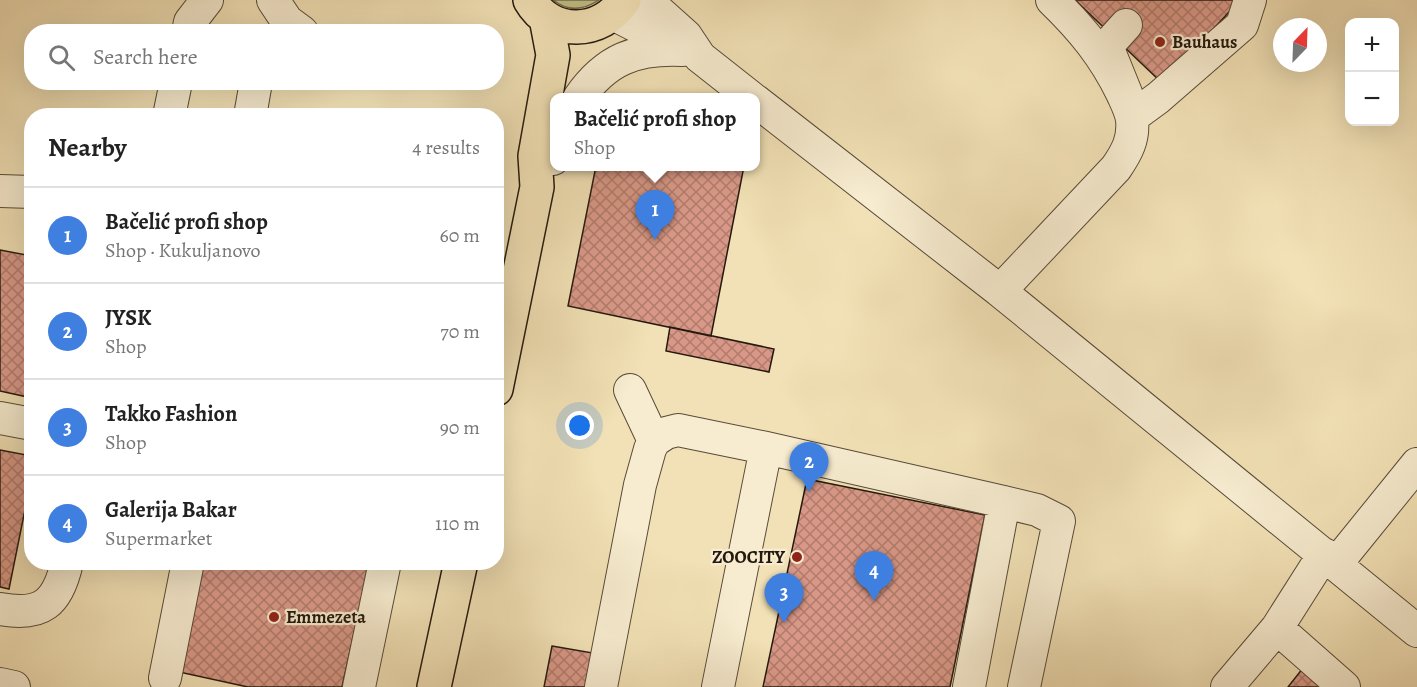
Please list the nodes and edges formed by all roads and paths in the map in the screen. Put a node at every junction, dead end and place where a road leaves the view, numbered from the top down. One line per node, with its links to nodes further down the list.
1 (207, 0): 8 (street)
2 (273, 0): 9 (street); 10 (street)
3 (646, 0): 12 (street)
4 (1052, 0): 21 (street)
5 (1250, 0): 21 (street)
6 (538, 9): 7 (main road); 23 (main road)
7 (608, 14): 12 (street); 15 (main road)
8 (190, 24)
9 (268, 24)
10 (291, 24)
11 (1126, 25): 21 (street)
12 (691, 53): 16 (street); 17 (street)
13 (174, 90): 19 (street)
14 (255, 90): 20 (street)
15 (567, 93)
16 (583, 93)
17 (745, 93)
18 (760, 104): 26 (street)
19 (171, 108)
20 (251, 108)
21 (1132, 117): 26 (street)
22 (550, 163): 23 (main road)
23 (537, 187): 27 (main road)
24 (0, 191): 25 (street)
25 (24, 192)
26 (1000, 291): 35 (street)
27 (504, 350)
28 (630, 390): 31 (street)
29 (0, 418): 30 (street)
30 (24, 422)
31 (654, 441): 32 (street); 48 (street)
32 (766, 448): 34 (street); 49 (street)
33 (1417, 464): 35 (street)
34 (1004, 502): 50 (street); 51 (street)
35 (1330, 559): 41 (street); 42 (street)
36 (66, 570): 40 (street)
37 (186, 570): 43 (street)
38 (383, 570): 46 (street)
39 (459, 570): 47 (main road)
40 (0, 609)
41 (1277, 628): 52 (street); 53 (street)
42 (1417, 631)
43 (165, 678)
44 (0, 684): 45 (street)
45 (14, 687)
46 (359, 687)
47 (434, 687)
48 (601, 687)
49 (718, 687)
50 (969, 687)
51 (1024, 687)
52 (1227, 687)
53 (1344, 687)

